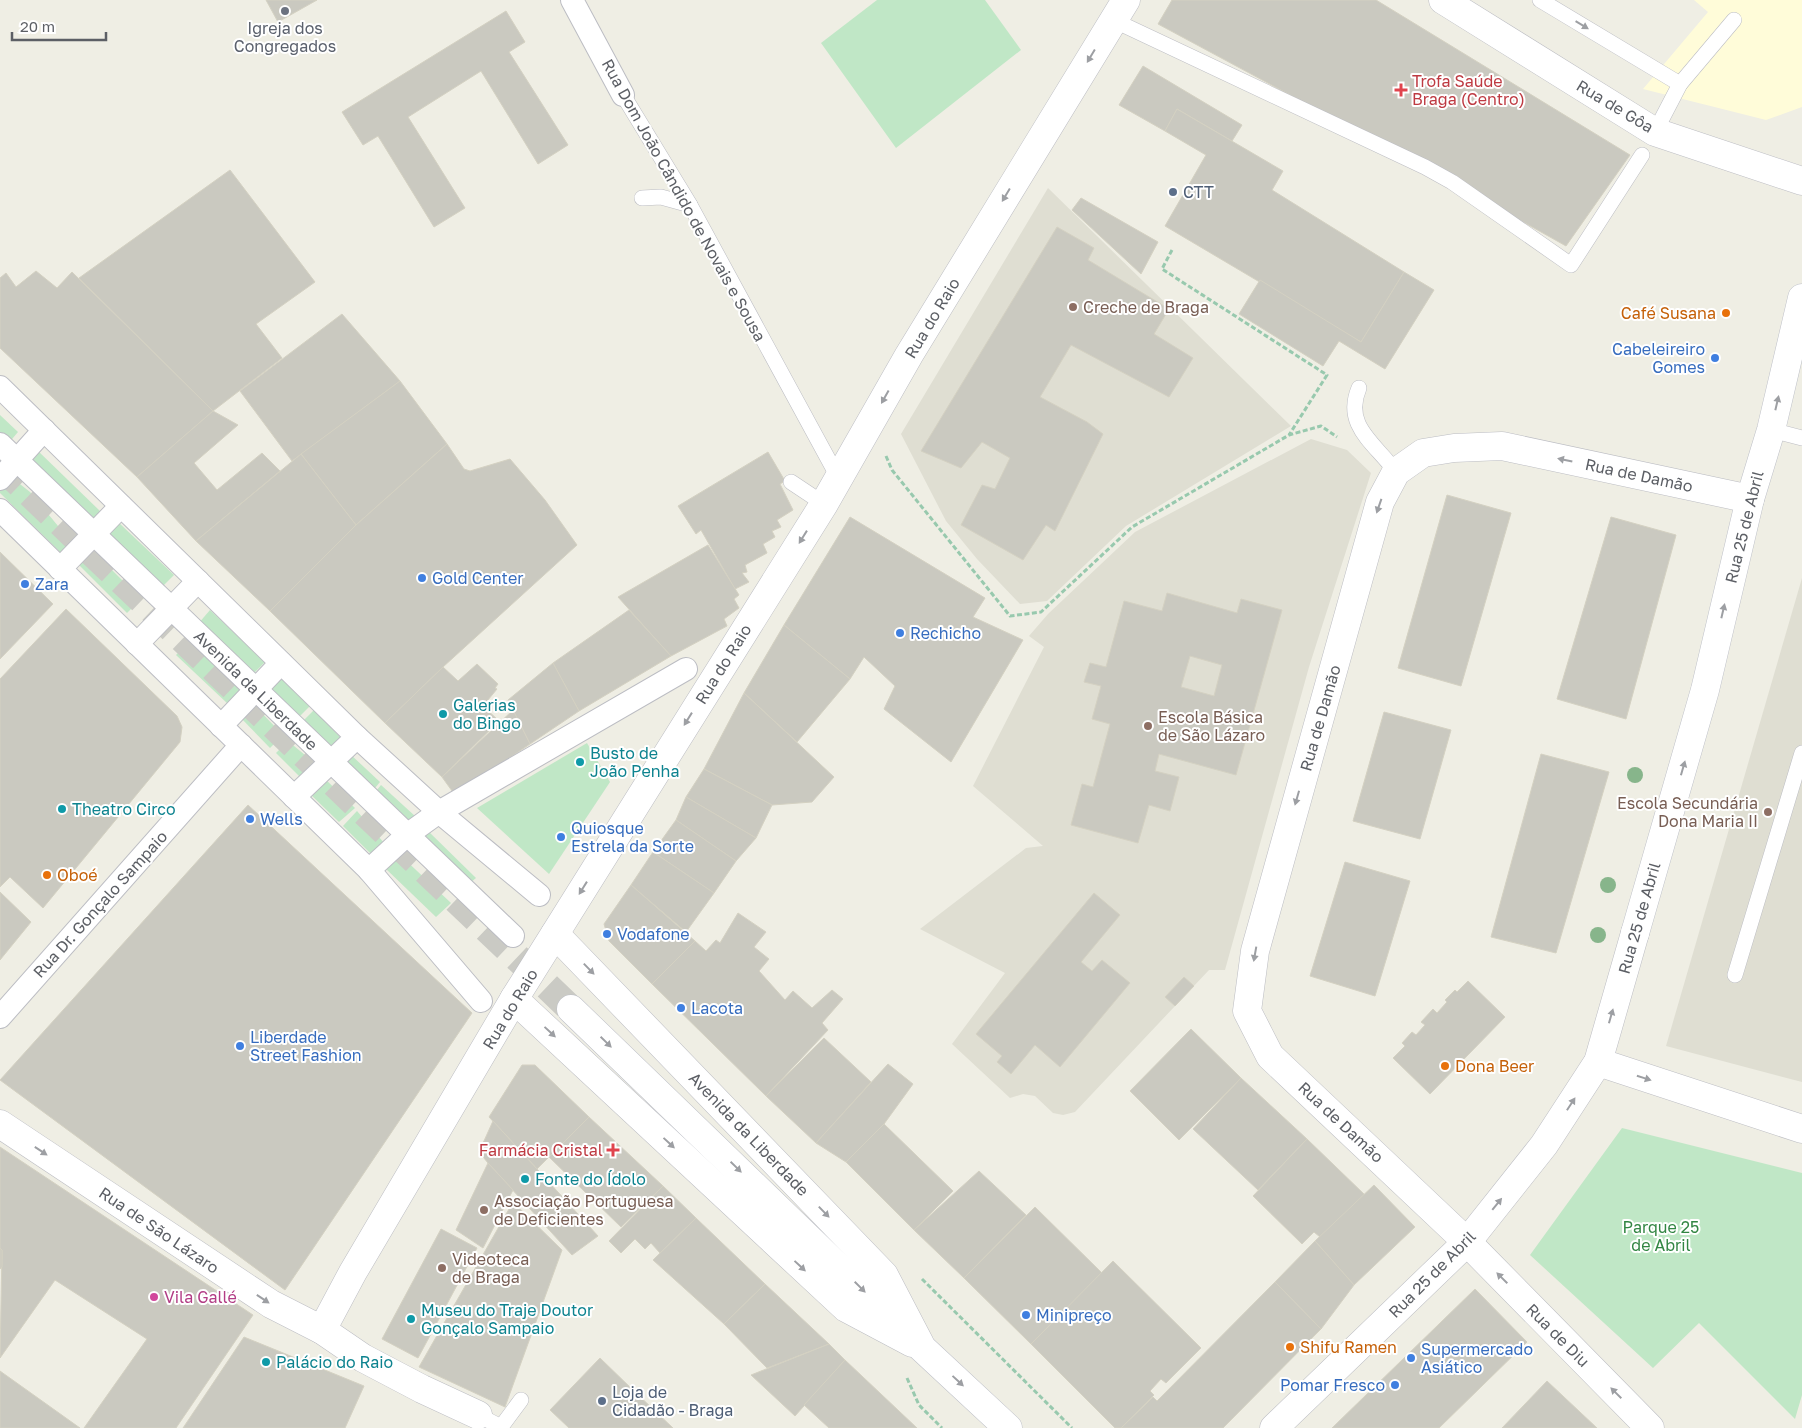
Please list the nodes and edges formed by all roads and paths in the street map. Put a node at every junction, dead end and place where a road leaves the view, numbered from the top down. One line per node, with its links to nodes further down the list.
1 (572, 0): 7 (street, Rua Dom João Cândido de Novais e Sousa)
2 (1443, 0): 8 (street, Rua de Gôa)
3 (1540, 0): 6 (lane, one-way to 6)
4 (1119, 10): 8 (lane); 26 (street, Rua do Raio, one-way to 26)
5 (1734, 20): 6 (lane)
6 (1680, 84): 8 (lane)
7 (623, 95): 11 (lane, Rua Dom João Cândido de Novais e Sousa)
8 (1649, 143): 9 (street, Rua de Gôa)
9 (1802, 181)
10 (642, 198): 11 (lane)
11 (690, 205): 26 (lane, Rua Dom João Cândido de Novais e Sousa)
12 (1172, 250): 18 (path)
13 (1802, 298): 17 (street, Rua 25 de Abril, one-way to 13)
14 (0, 387): 16 (street)
15 (1359, 388): 24 (lane)
16 (44, 430): 23 (street); 30 (street)
17 (1771, 430): 19 (lane); 28 (street, Rua 25 de Abril)
18 (1289, 435): 20 (path); 22 (path)
19 (1802, 438)
20 (1342, 441)
21 (0, 444): 23 (street, Avenida da Liberdade)
22 (885, 455)
23 (18, 461): 25 (street); 32 (street, Avenida da Liberdade)
24 (1396, 472): 28 (street, Rua de Damão, one-way to 24); 60 (street, Rua de Damão, one-way to 60)
25 (0, 479)
26 (839, 479): 29 (street, Rua do Raio)
27 (791, 482): 29 (lane)
28 (1750, 498): 57 (street, Rua 25 de Abril, one-way to 28)
29 (824, 504): 50 (street, Rua do Raio, one-way to 50)
30 (122, 506): 32 (street); 34 (street)
31 (0, 510): 33 (street)
32 (95, 535): 33 (street); 35 (street, Avenida da Liberdade)
33 (60, 569): 36 (street)
34 (198, 581): 35 (street); 37 (street)
35 (172, 610): 36 (street); 39 (street, Avenida da Liberdade)
36 (137, 644): 40 (street)
37 (282, 663): 39 (street); 41 (street)
38 (686, 669): 46 (street)
39 (256, 691): 40 (street); 44 (street, Avenida da Liberdade)
40 (221, 726): 42 (street)
41 (357, 737): 44 (street); 46 (street)
42 (241, 746): 45 (street); 56 (street, Rua Dr. Gonçalo Sampaio)
43 (1802, 753): 52 (lane)
44 (331, 763): 45 (street); 47 (street, Avenida da Liberdade)
45 (294, 797): 48 (street)
46 (439, 812): 47 (street); 49 (street)
47 (406, 835): 48 (street); 51 (street, Avenida da Liberdade)
48 (369, 870): 54 (street)
49 (539, 895)
50 (556, 934): 53 (street, Rua do Raio); 62 (street, Avenida da Liberdade, one-way to 62)
51 (513, 936)
52 (1735, 975)
53 (514, 999): 61 (street, Rua do Raio); 62 (street, Avenida da Liberdade, one-way to 62)
54 (481, 1001)
55 (571, 1009): 62 (street, Avenida da Liberdade, one-way to 62)
56 (0, 1017)
57 (1598, 1062): 59 (street, one-way to 59); 60 (street, Rua 25 de Abril, one-way to 57)
58 (0, 1124): 61 (street, Rua de São Lázaro, one-way to 61)
59 (1802, 1129)
60 (1467, 1242): 66 (street, Rua 25 de Abril); 67 (street, Rua de Diu, one-way to 60)
61 (322, 1330): 64 (street, Rua de São Lázaro)
62 (922, 1348): 65 (street, Avenida da Liberdade, one-way to 65)
63 (521, 1400): 64 (lane)
64 (478, 1415)
65 (1008, 1428)
66 (1274, 1428)
67 (1650, 1428)

